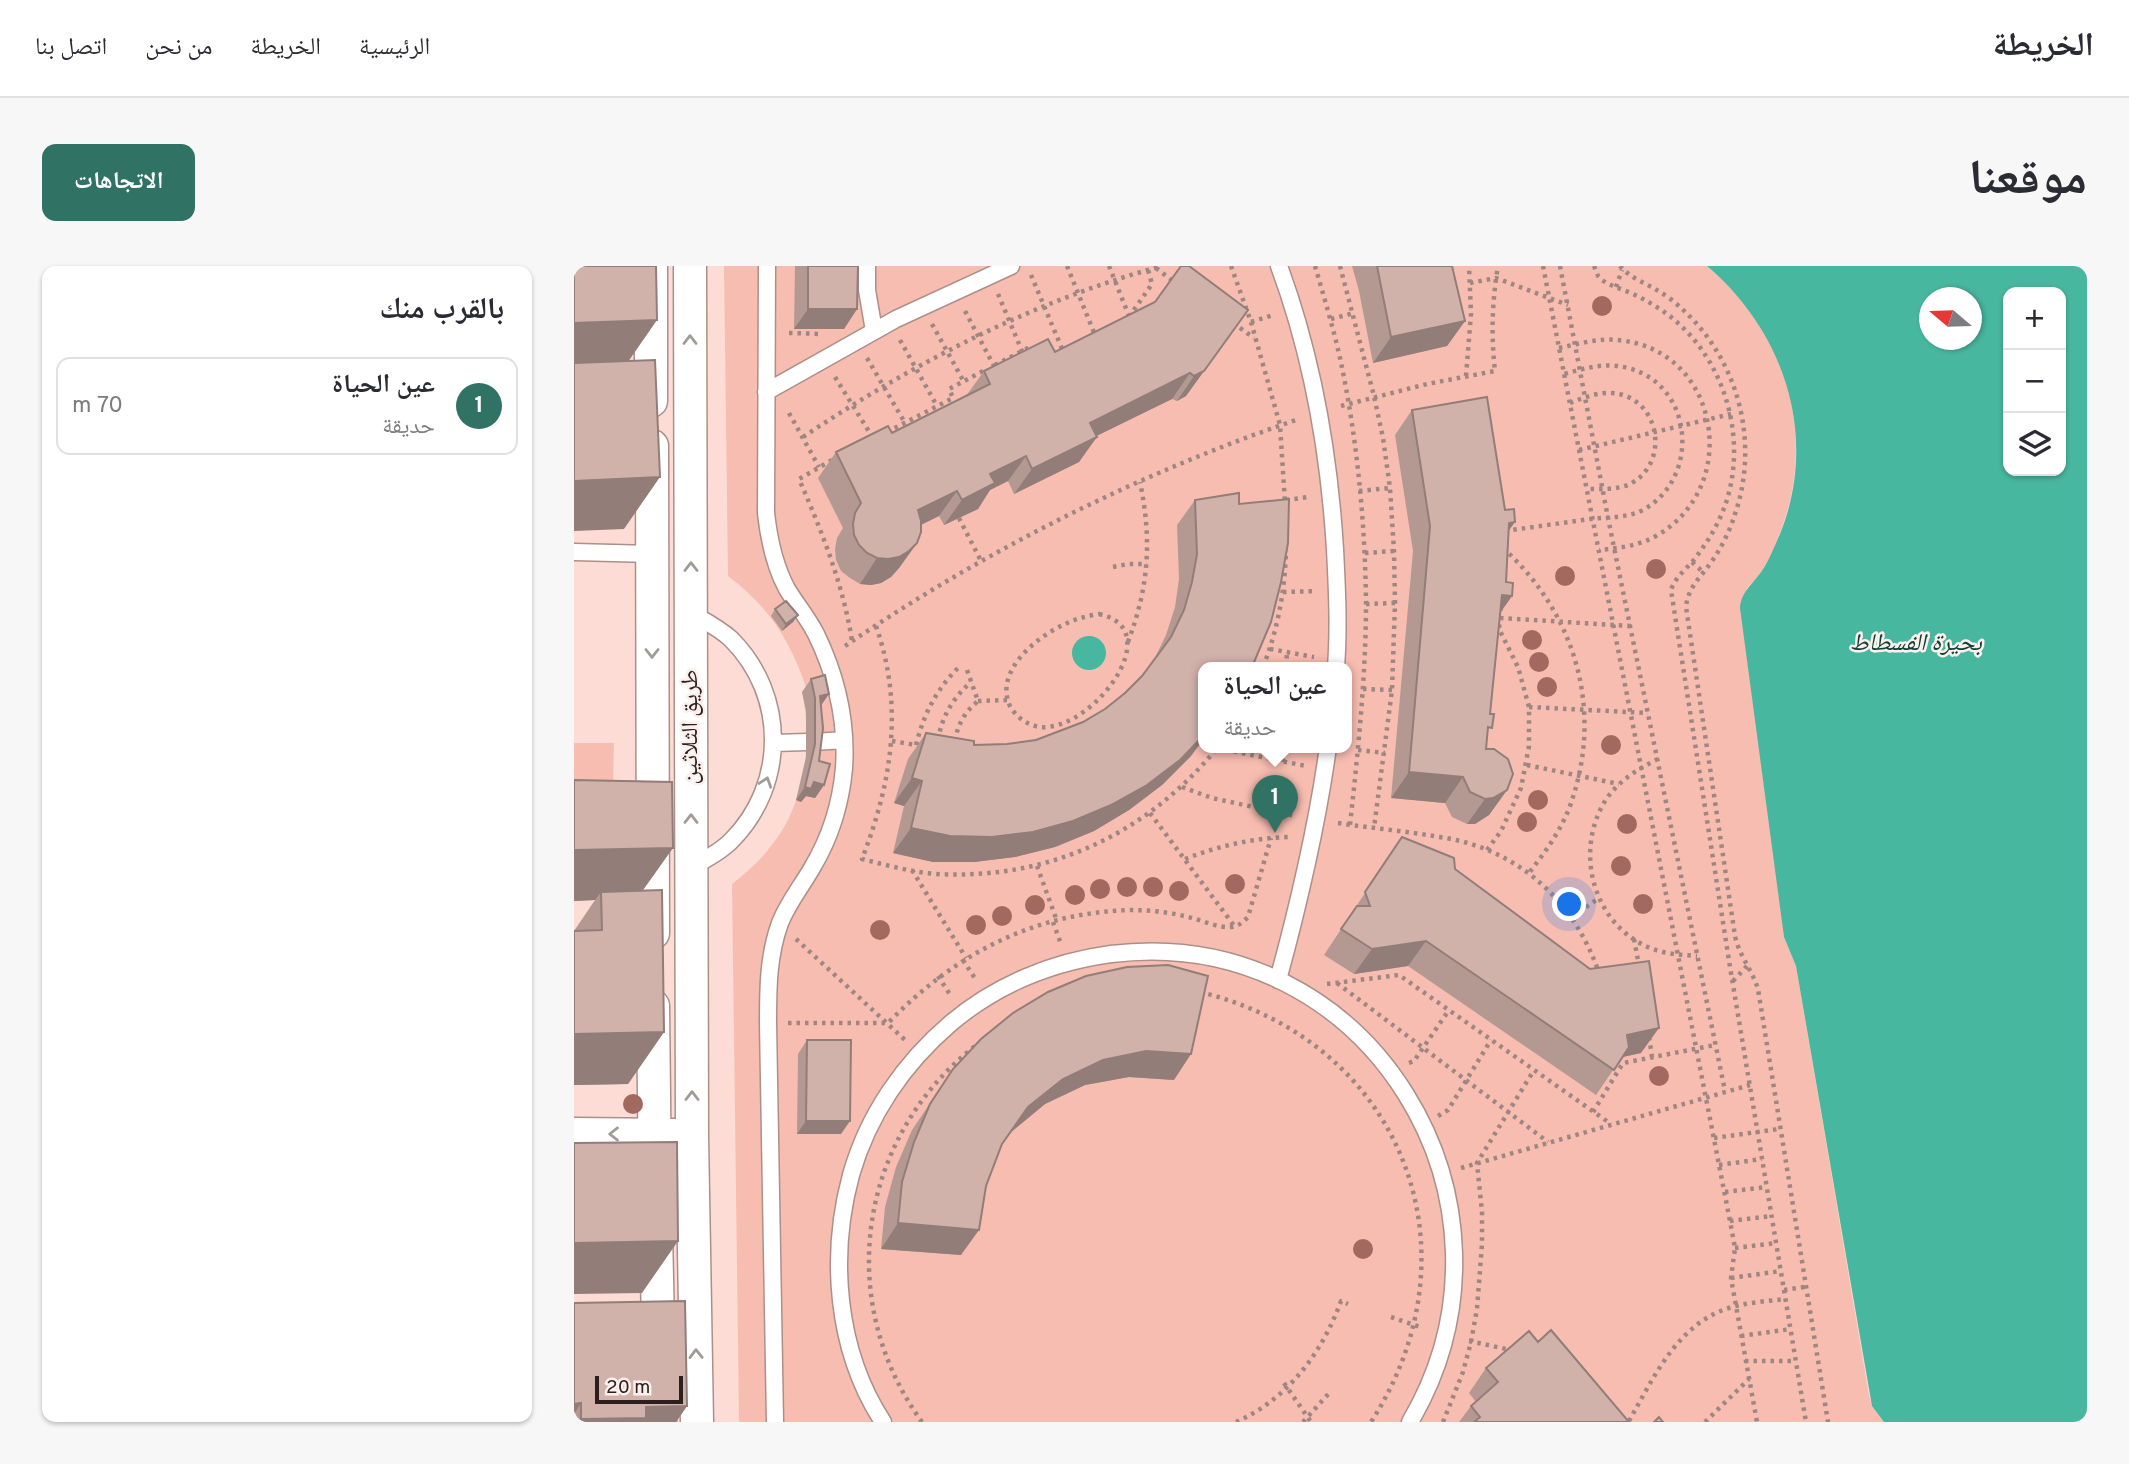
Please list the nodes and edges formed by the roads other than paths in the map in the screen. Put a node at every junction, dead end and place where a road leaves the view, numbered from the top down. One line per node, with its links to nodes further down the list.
1 (651, 266): 10 (street, طريق الثلاثين)
2 (690, 266): 11 (street, طريق الثلاثين, one-way to 2)
3 (767, 266): 8 (lane)
4 (867, 266): 7 (lane)
5 (1011, 266): 7 (lane)
6 (1279, 266): 12 (lane)
7 (874, 331): 8 (lane)
8 (771, 390): 13 (lane)
9 (574, 552): 10 (lane)
10 (652, 554): 19 (street, طريق الثلاثين, one-way to 19)
11 (691, 613): 14 (lane); 16 (street, طريق الثلاثين, one-way to 11)
12 (1336, 662)
13 (844, 740): 14 (lane); 25 (lane)
14 (774, 743): 16 (lane, one-way to 14)
15 (1327, 753): 17 (lane)
16 (691, 867): 20 (street, طريق الثلاثين, one-way to 16)
17 (1278, 980): 26 (lane); 27 (lane)
18 (574, 1134): 19 (street, one-way to 18)
19 (654, 1135): 20 (street); 21 (street, طريق الثلاثين)
20 (692, 1135): 22 (street, طريق الثلاثين)
21 (641, 1188): 22 (street); 23 (street, طريق الثلاثين)
22 (693, 1188): 24 (street, طريق الثلاثين, one-way to 22)
23 (660, 1422)
24 (697, 1422)
25 (775, 1422)
26 (883, 1422)
27 (1410, 1422)

